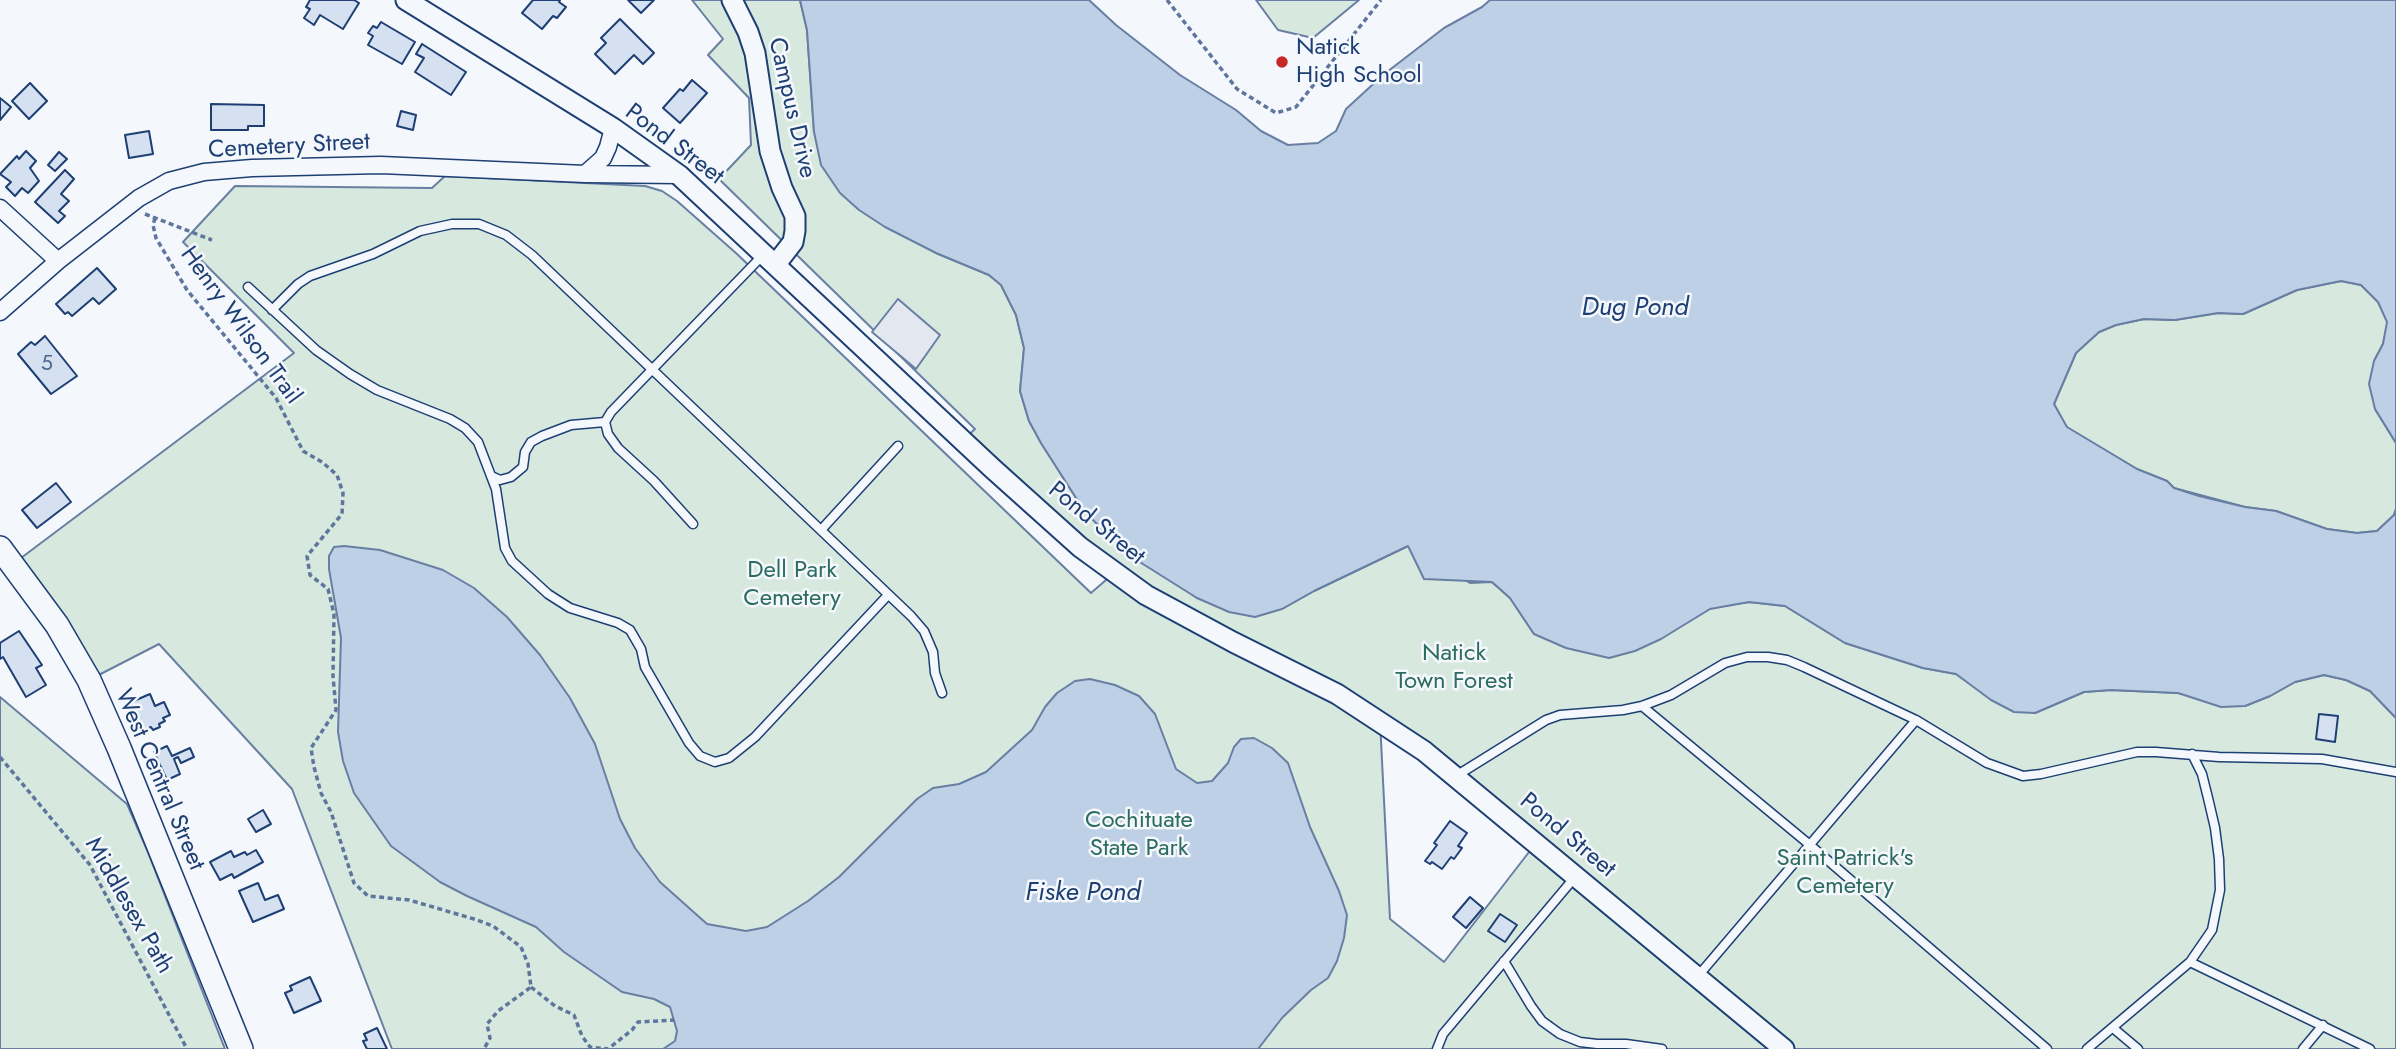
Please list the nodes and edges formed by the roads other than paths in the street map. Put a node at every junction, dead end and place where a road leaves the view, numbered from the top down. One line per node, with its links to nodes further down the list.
1 (406, 0): 3 (street, Pond Street)
2 (732, 0): 7 (street, Campus Drive)
3 (613, 128): 4 (street); 5 (street, Pond Street)
4 (585, 174): 5 (street, Cemetery Street); 8 (street, Cemetery Street)
5 (679, 175): 7 (street, Pond Street)
6 (0, 208): 8 (street)
7 (770, 259): 12 (lane); 25 (street, Pond Street)
8 (58, 261): 11 (street, Cemetery Street)
9 (248, 288): 10 (lane)
10 (272, 310): 12 (lane); 15 (lane)
11 (0, 312)
12 (651, 370): 13 (lane); 17 (lane)
13 (605, 422): 15 (lane); 16 (lane)
14 (898, 446): 17 (lane)
15 (491, 476): 19 (lane)
16 (693, 524)
17 (821, 530): 19 (lane)
18 (0, 548): 33 (main road, West Central Street)
19 (888, 595): 20 (lane)
20 (942, 692)
21 (1642, 706): 22 (lane); 25 (lane); 26 (lane)
22 (1916, 720): 23 (lane); 26 (lane)
23 (2192, 754): 24 (lane); 29 (lane)
24 (2396, 772)
25 (1456, 776): 27 (street, Pond Street)
26 (1810, 845): 30 (lane); 37 (lane)
27 (1576, 876): 28 (lane); 30 (street, Pond Street)
28 (1504, 961): 34 (lane); 35 (lane)
29 (2190, 962): 31 (lane); 32 (lane)
30 (1698, 976): 36 (street, Pond Street)
31 (2323, 1025): 40 (lane); 41 (lane)
32 (2113, 1028): 38 (lane); 39 (lane)
33 (241, 1049)
34 (1437, 1049)
35 (1662, 1049)
36 (1784, 1049)
37 (2047, 1049)
38 (2087, 1049)
39 (2138, 1049)
40 (2302, 1049)
41 (2370, 1049)

